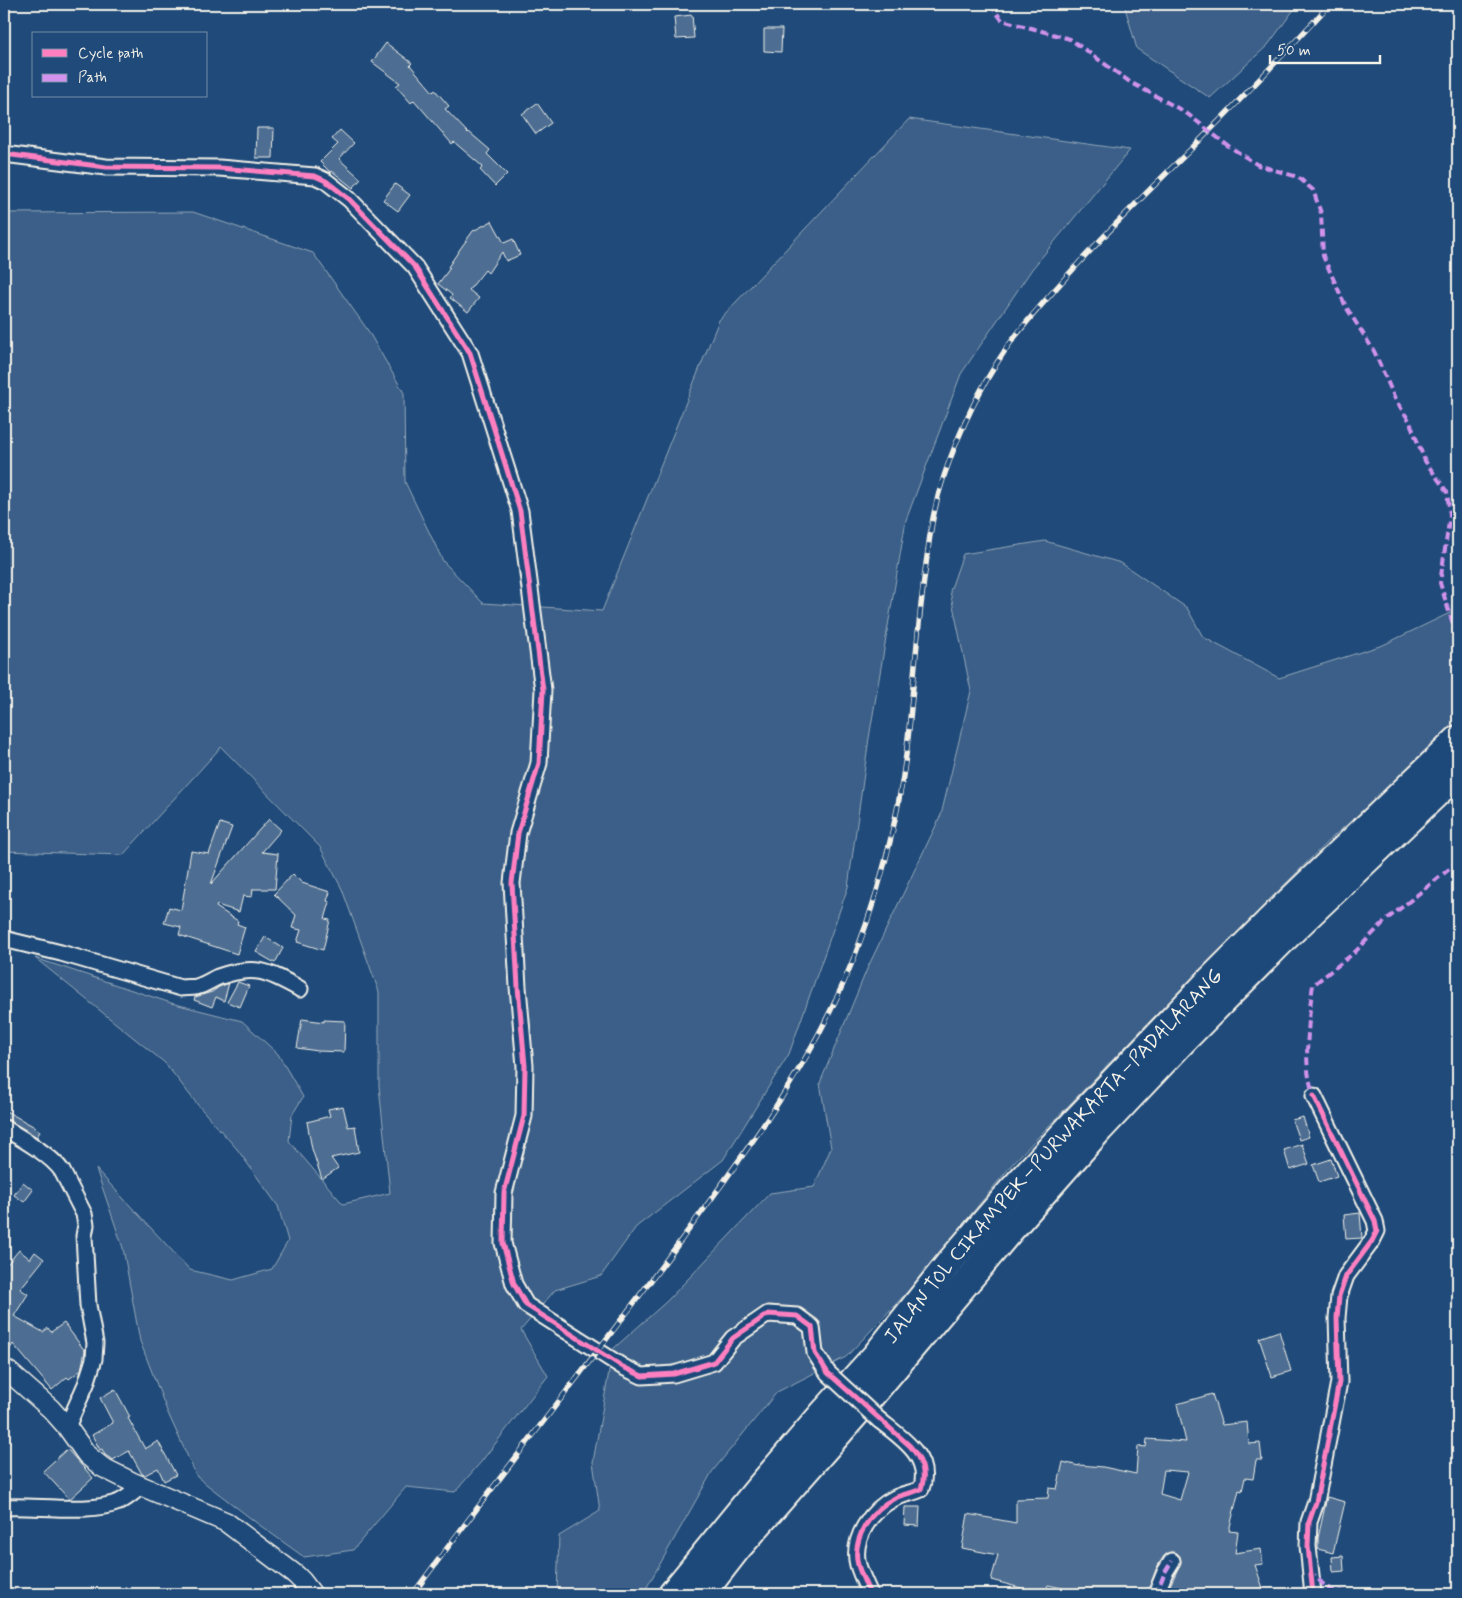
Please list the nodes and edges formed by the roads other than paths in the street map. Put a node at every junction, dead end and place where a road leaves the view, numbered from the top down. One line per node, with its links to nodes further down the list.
1 (4, 154): 16 (street, bridge)
2 (1458, 739): 14 (highway, JALAN TOL CIKAMPEK–PURWAKARTA–PADALARANG)
3 (1458, 773): 15 (highway, JALAN TOL CIKAMPEK–PURWAKARTA–PADALARANG)
4 (4, 939): 5 (street)
5 (300, 989)
6 (1314, 1096): 18 (street)
7 (4, 1128): 9 (street)
8 (4, 1369): 9 (street)
9 (66, 1427): 10 (street)
10 (142, 1486): 11 (street); 13 (street)
11 (4, 1507)
12 (1172, 1561): 17 (street)
13 (312, 1594)
14 (672, 1594)
15 (702, 1594)
16 (870, 1594)
17 (1156, 1594)
18 (1313, 1594)

